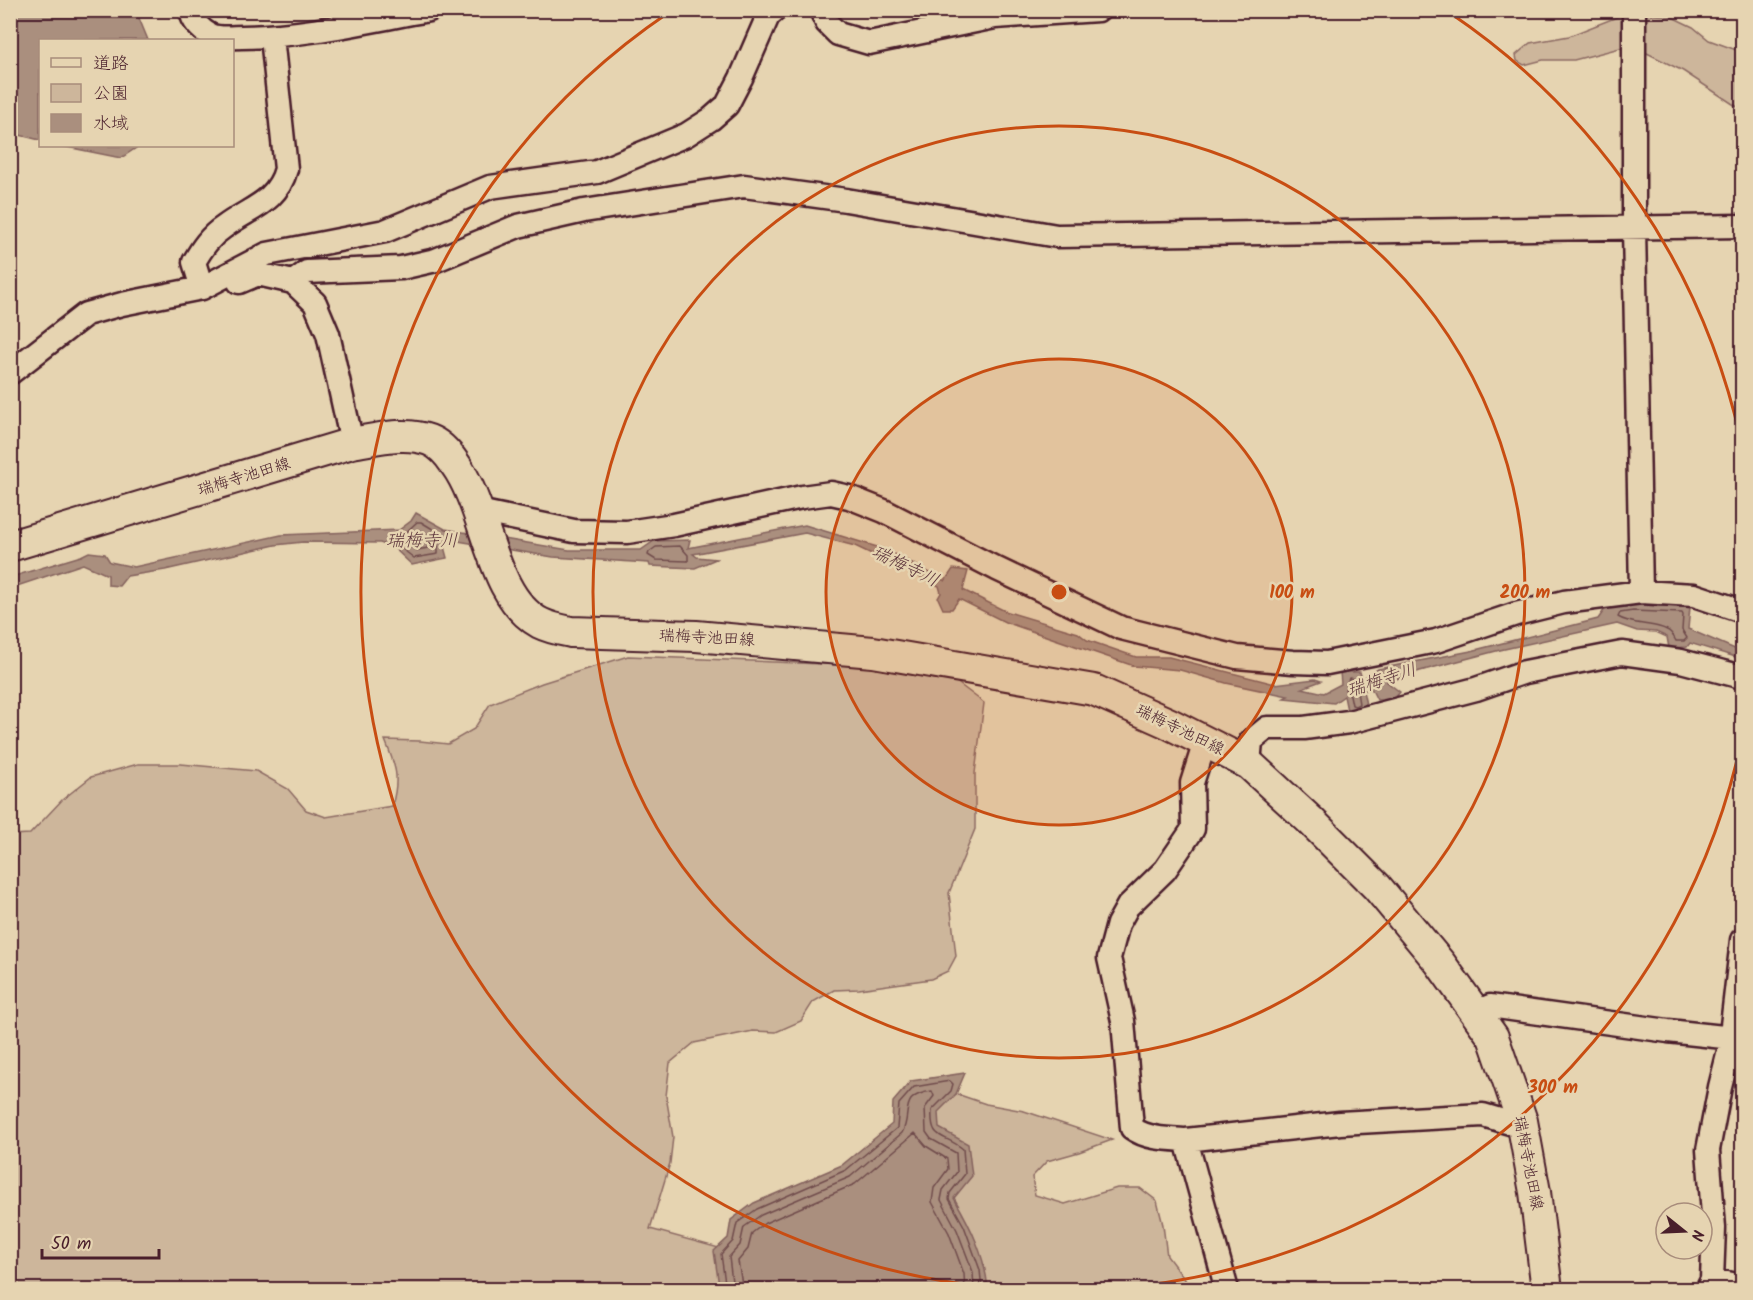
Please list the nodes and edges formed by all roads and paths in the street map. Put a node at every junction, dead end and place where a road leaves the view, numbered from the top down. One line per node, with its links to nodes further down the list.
1 (191, 10): 7 (street)
2 (429, 10): 7 (street)
3 (775, 10): 10 (street)
4 (821, 10): 5 (street)
5 (1098, 10)
6 (1634, 10): 9 (street)
7 (272, 37): 12 (street)
8 (1743, 226): 9 (street)
9 (1634, 228): 11 (street); 17 (street)
10 (235, 269): 11 (street); 12 (street)
11 (293, 282): 14 (street)
12 (202, 288): 13 (street)
13 (10, 373)
14 (352, 443): 15 (main road, 瑞梅寺池田線); 16 (main road, 瑞梅寺池田線)
15 (478, 511): 17 (street); 20 (main road, 瑞梅寺池田線)
16 (10, 546)
17 (1641, 591): 18 (street)
18 (1743, 611)
19 (1743, 677): 21 (street)
20 (1204, 742): 21 (main road, 瑞梅寺池田線); 26 (street)
21 (1249, 764): 23 (main road, 瑞梅寺池田線)
22 (1743, 940): 24 (street)
23 (1476, 1012): 24 (street); 25 (main road, 瑞梅寺池田線)
24 (1737, 1038): 27 (street)
25 (1522, 1121): 26 (street); 30 (main road, 瑞梅寺池田線)
26 (1186, 1140): 29 (street)
27 (1710, 1285): 28 (street)
28 (1743, 1286)
29 (1227, 1290)
30 (1547, 1290)

